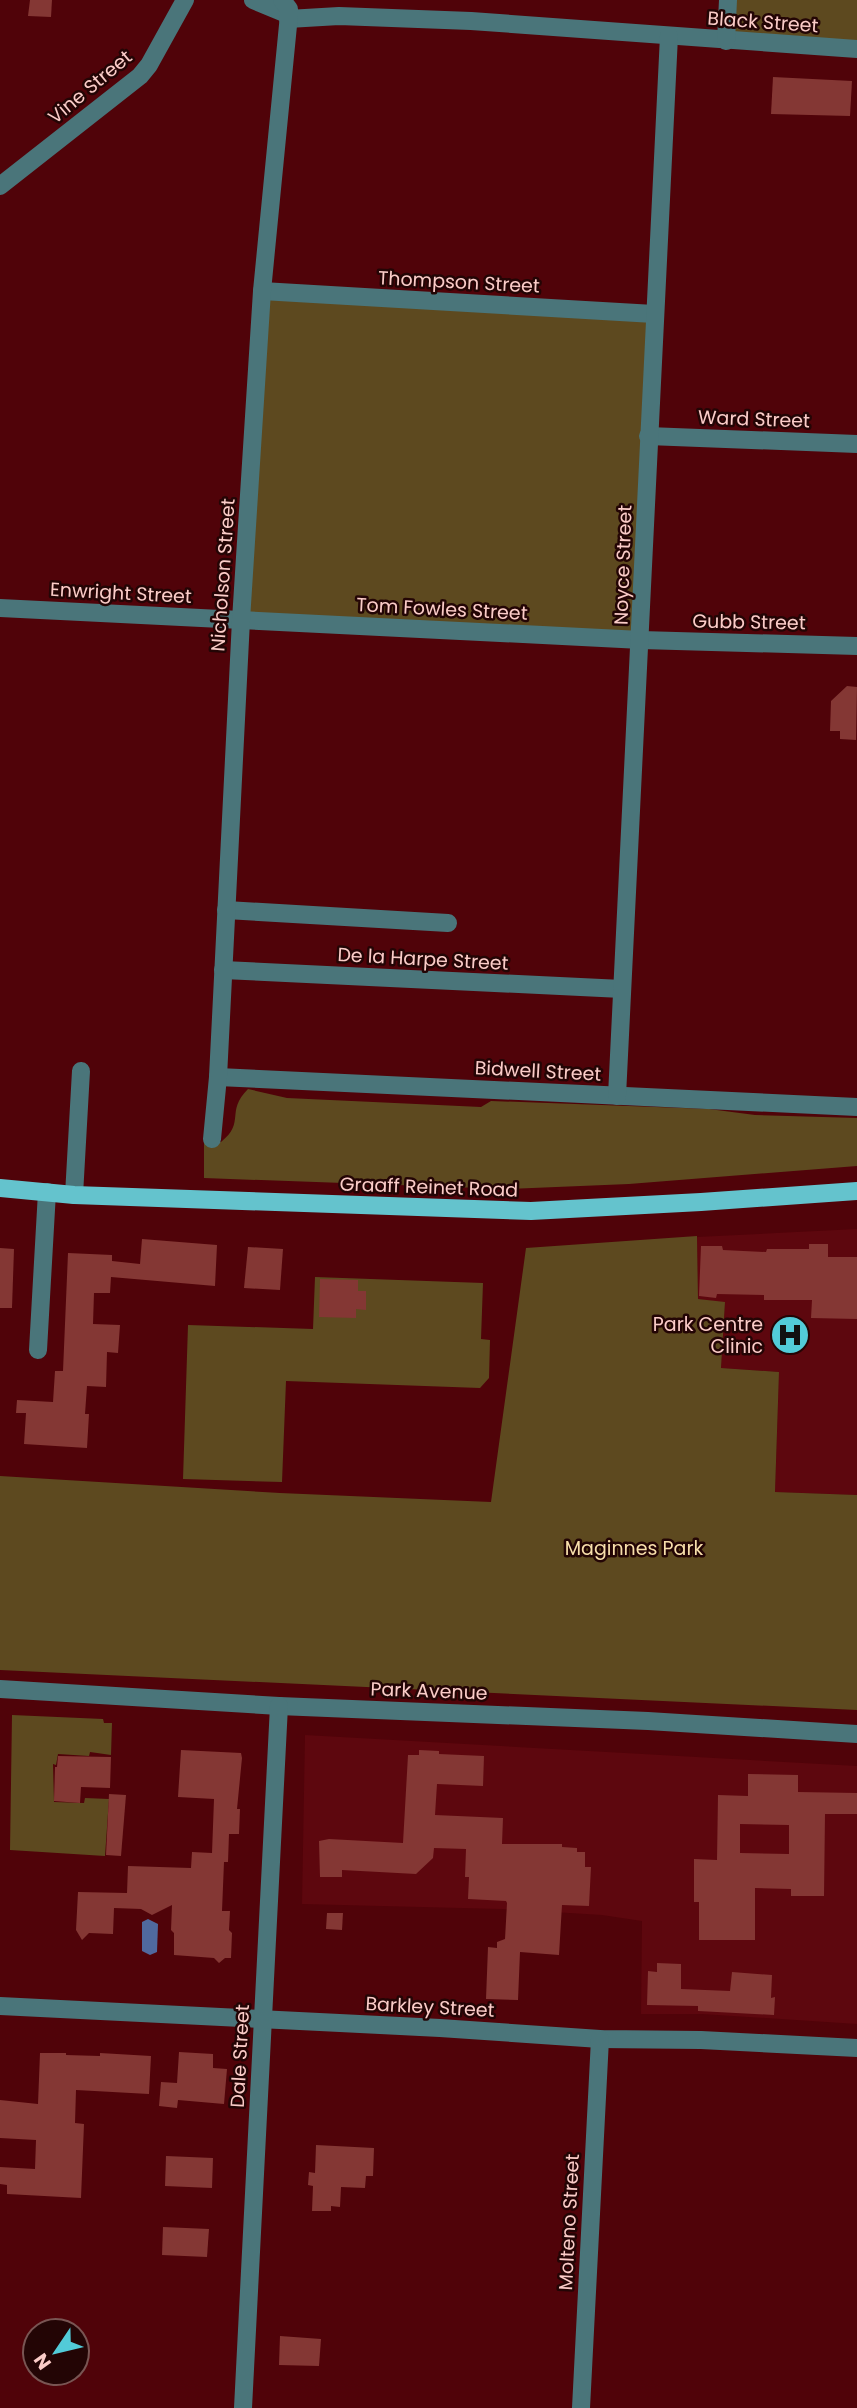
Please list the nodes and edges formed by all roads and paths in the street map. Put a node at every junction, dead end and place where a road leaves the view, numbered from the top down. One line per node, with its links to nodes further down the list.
1 (185, 0): 8 (street, Vine Street)
2 (253, 0): 4 (street)
3 (728, 0): 6 (street)
4 (286, 11): 5 (street, Black Street); 9 (street, Nicholson Street)
5 (669, 36): 6 (street, Black Street); 10 (street, Noyce Street)
6 (726, 41): 7 (street, Black Street)
7 (857, 49)
8 (0, 186)
9 (262, 291): 10 (street, Thompson Street); 14 (street, Nicholson Street)
10 (654, 314): 11 (street, Noyce Street)
11 (649, 436): 12 (street, Ward Street); 15 (street, Noyce Street)
12 (857, 444)
13 (0, 608): 14 (street, Enwright Street)
14 (241, 620): 15 (street, Tom Fowles Street); 17 (street, Nicholson Street)
15 (641, 640): 16 (street, Gubb Street); 20 (street, Noyce Street)
16 (857, 646)
17 (226, 909): 18 (street); 19 (street, Nicholson Street)
18 (448, 923)
19 (223, 970): 20 (street, De la Harpe Street); 22 (street, Nicholson Street)
20 (622, 989): 23 (street, Noyce Street)
21 (81, 1071): 29 (street)
22 (218, 1077): 23 (street, Bidwell Street); 25 (street, Nicholson Street)
23 (617, 1096): 24 (street, Bidwell Street)
24 (857, 1107)
25 (212, 1139)
26 (0, 1188): 28 (main road, Graaff Reinet Road)
27 (857, 1191): 29 (main road, Graaff Reinet Road)
28 (47, 1192): 29 (main road, Graaff Reinet Road); 30 (street)
29 (74, 1195)
30 (38, 1350)
31 (0, 1689): 32 (street, Park Avenue)
32 (279, 1706): 33 (street, Park Avenue); 35 (street, Dale Street)
33 (857, 1734)
34 (0, 2006): 35 (street, Barkley Street)
35 (264, 2018): 36 (street, Barkley Street); 38 (street, Dale Street)
36 (600, 2039): 37 (street, Barkley Street); 39 (street, Molteno Street)
37 (857, 2048)
38 (243, 2408)
39 (581, 2408)

